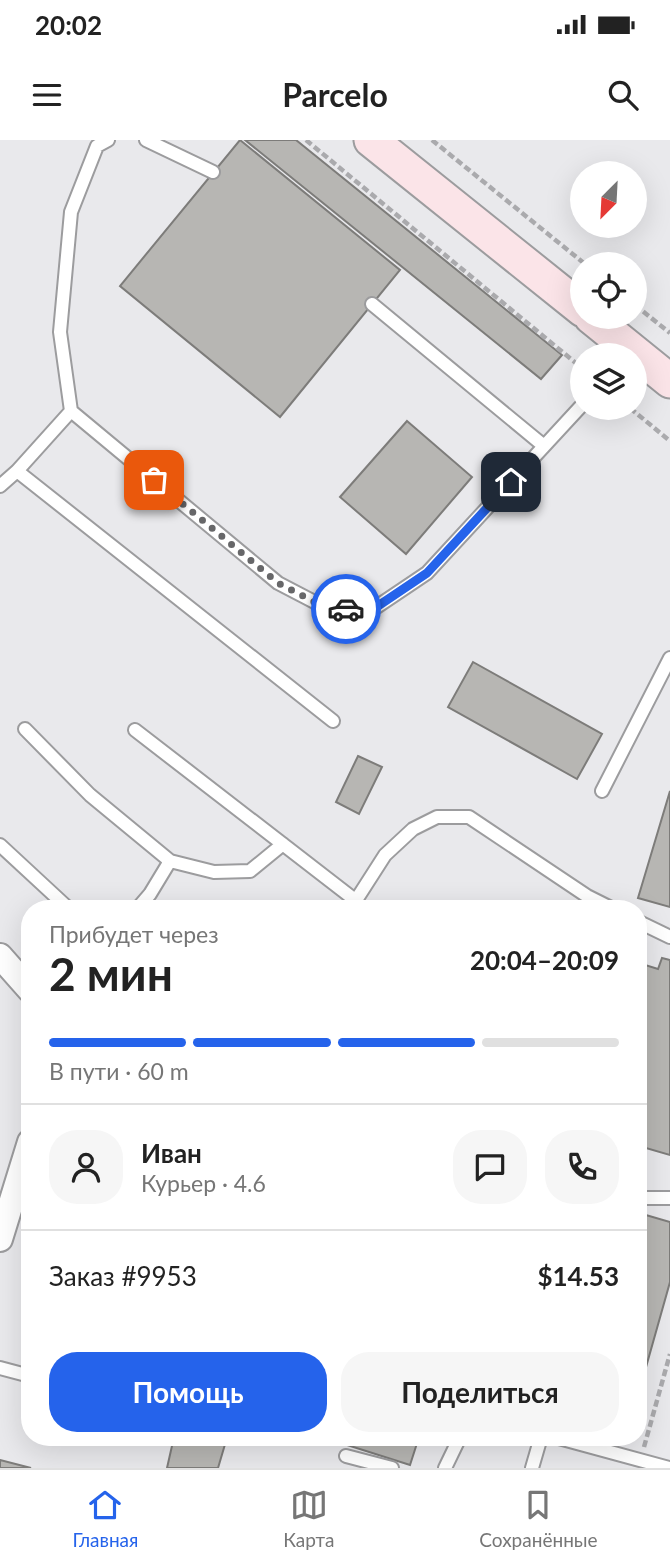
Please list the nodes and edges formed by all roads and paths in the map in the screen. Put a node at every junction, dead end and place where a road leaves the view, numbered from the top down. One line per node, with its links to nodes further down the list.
1 (108, 140): 17 (lane)
2 (146, 140): 6 (lane)
3 (306, 140): 14 (path)
4 (371, 140): 8 (main road)
5 (432, 140): 7 (path)
6 (214, 172)
7 (570, 252)
8 (570, 300)
9 (372, 304): 21 (lane)
10 (647, 315): 12 (path)
11 (604, 329): 13 (main road)
12 (670, 333)
13 (619, 343)
14 (570, 358)
15 (647, 365): 16 (main road)
16 (670, 381)
17 (71, 411): 21 (lane); 22 (lane)
18 (570, 418): 21 (lane)
19 (645, 420): 20 (path)
20 (670, 441)
21 (544, 446)
22 (17, 471): 23 (lane); 25 (lane)
23 (0, 486)
24 (670, 658): 28 (lane)
25 (334, 721)
26 (25, 729): 31 (lane)
27 (135, 730): 29 (lane)
28 (602, 791)
29 (283, 844): 31 (lane); 34 (lane)
30 (0, 845): 32 (lane)
31 (170, 861): 33 (lane)
32 (59, 900)
33 (145, 900)
34 (348, 900)
35 (356, 900): 36 (lane)
36 (595, 900)
37 (647, 926): 38 (lane)
38 (670, 937)
39 (0, 956): 40 (street)
40 (21, 980)
41 (21, 1198): 44 (street)
42 (647, 1198): 43 (lane)
43 (670, 1198)
44 (0, 1238)
45 (670, 1354): 48 (path)
46 (0, 1368): 47 (lane)
47 (21, 1374)
48 (647, 1435)
49 (456, 1446): 56 (lane)
50 (538, 1446): 57 (lane)
51 (588, 1446): 54 (lane)
52 (644, 1446): 54 (path)
53 (346, 1456): 55 (lane)
54 (640, 1460): 58 (lane)
55 (392, 1468)
56 (445, 1468)
57 (532, 1468)
58 (669, 1468)

